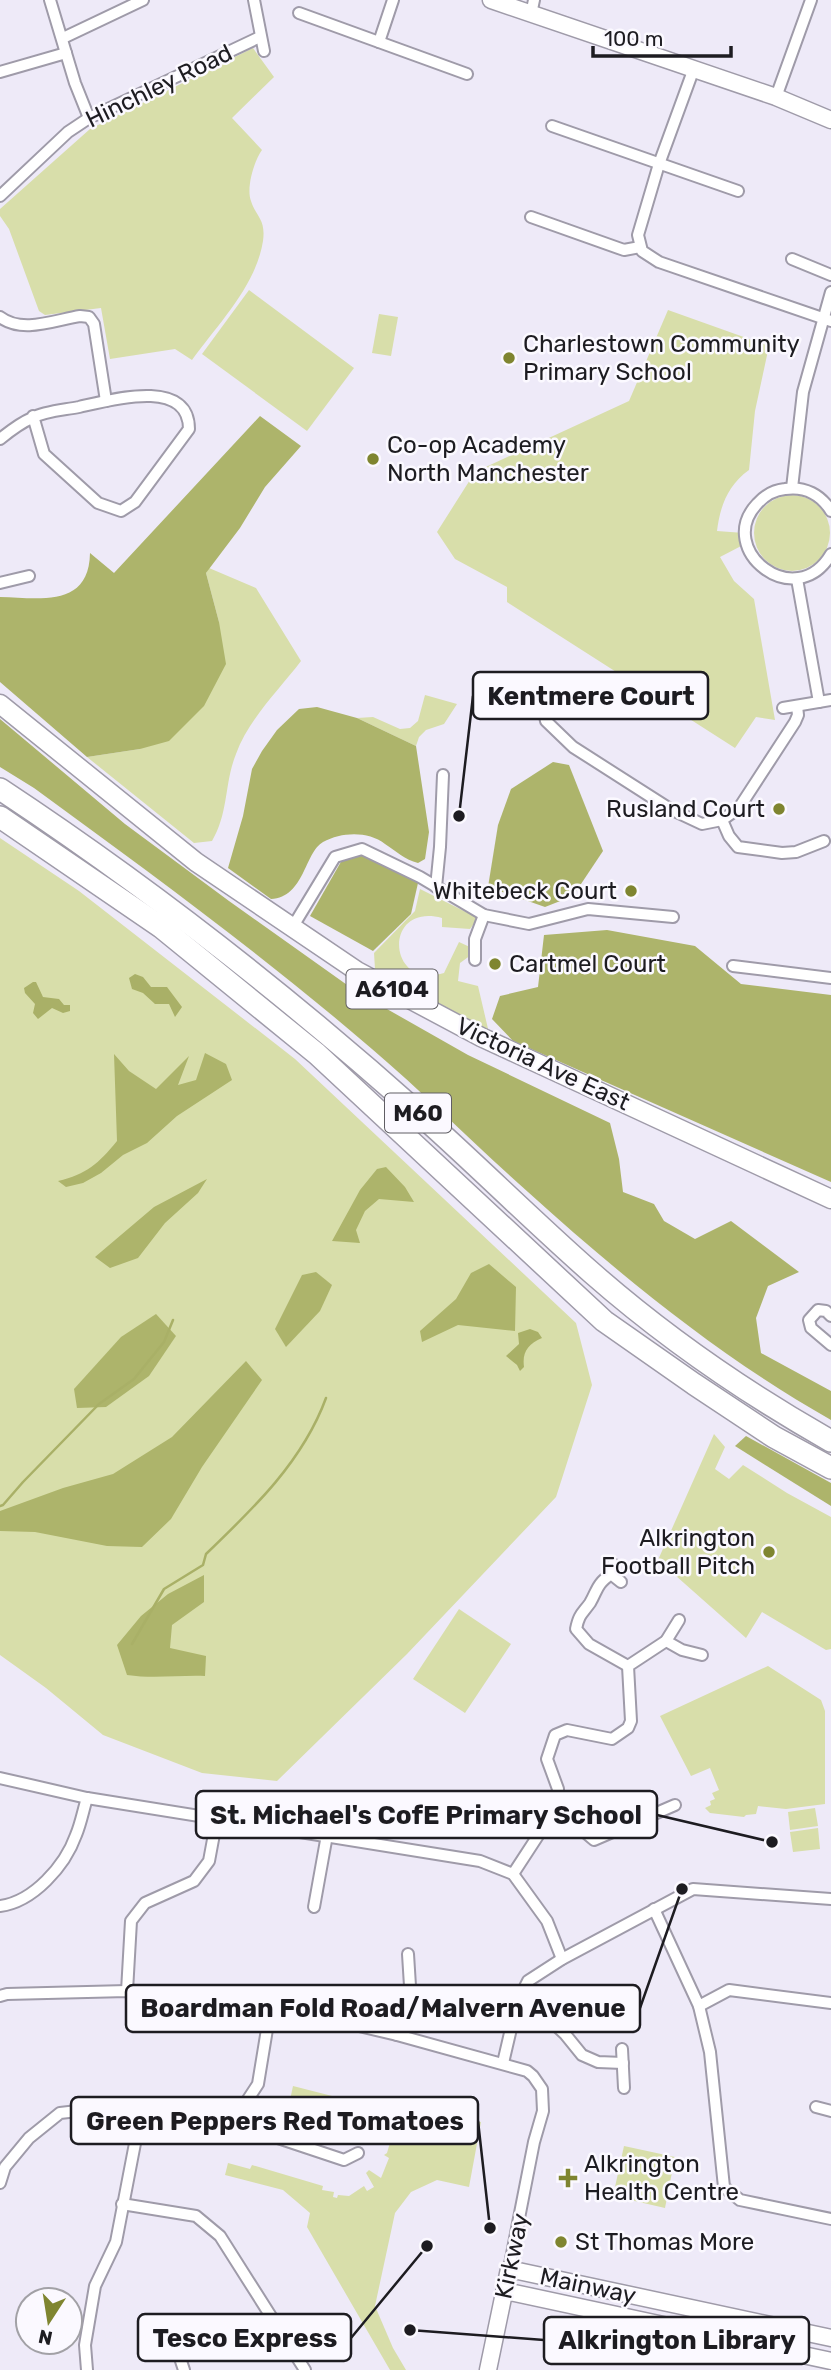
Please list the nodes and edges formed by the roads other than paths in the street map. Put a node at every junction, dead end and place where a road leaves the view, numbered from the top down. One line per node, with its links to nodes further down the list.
1 (50, 0): 10 (street)
2 (143, 0): 10 (street)
3 (254, 0): 9 (street, Hinchley Road)
4 (393, 0): 11 (street)
5 (491, 0): 7 (street)
6 (811, 0): 17 (street)
7 (532, 7): 14 (street)
8 (299, 13): 11 (street)
9 (260, 37): 12 (street, Hinchley Road); 18 (street, Hinchley Road)
10 (63, 38): 13 (street)
11 (379, 42): 16 (street)
12 (264, 51)
13 (66, 53): 15 (street); 18 (street)
14 (694, 71): 17 (street); 21 (street)
15 (0, 72)
16 (467, 74)
17 (776, 97): 19 (street)
18 (89, 118): 23 (street, Hinchley Road)
19 (831, 120)
20 (552, 126): 21 (street)
21 (659, 164): 22 (street); 25 (street)
22 (738, 191)
23 (0, 196)
24 (531, 217): 25 (street)
25 (640, 247): 30 (street)
26 (792, 259): 27 (street)
27 (831, 275)
28 (831, 292): 30 (street)
29 (0, 317): 31 (street)
30 (827, 320): 34 (street)
31 (106, 401): 32 (street); 32 (street)
32 (33, 416): 33 (street)
33 (0, 439)
34 (792, 488): 35 (street); 38 (street)
35 (831, 511)
36 (831, 554): 38 (street)
37 (29, 576): 39 (street)
38 (797, 579): 41 (street)
39 (0, 583)
40 (540, 694): 48 (street)
41 (825, 701): 43 (street)
42 (0, 704): 53 (main road, Victoria Ave East / A6104)
43 (797, 706): 44 (street); 48 (street)
44 (783, 708)
45 (443, 775): 50 (street)
46 (0, 789): 60 (highway, M60)
47 (0, 817): 61 (highway, M60)
48 (722, 820): 49 (street)
49 (824, 841)
50 (436, 887): 51 (street); 53 (street)
51 (484, 915): 52 (street); 54 (street)
52 (673, 917)
53 (292, 928): 57 (main road, Victoria Ave East / A6104)
54 (475, 960)
55 (733, 965): 56 (street)
56 (831, 978)
57 (831, 1199)
58 (831, 1316): 59 (street)
59 (831, 1345)
60 (831, 1440)
61 (831, 1468)
62 (621, 1582): 66 (street)
63 (679, 1620): 64 (street)
64 (666, 1641): 65 (street); 66 (street)
65 (702, 1655)
66 (628, 1665): 70 (street)
67 (0, 1778): 68 (street)
68 (87, 1798): 71 (street); 75 (street)
69 (675, 1805): 70 (street)
70 (556, 1808): 73 (street)
71 (217, 1818): 72 (street); 80 (street)
72 (327, 1835): 73 (street); 76 (street)
73 (513, 1874): 79 (street)
74 (831, 1899): 77 (street)
75 (0, 1906)
76 (314, 1907)
77 (654, 1909): 79 (street); 85 (street)
78 (407, 1954): 86 (street)
79 (562, 1959): 82 (street)
80 (127, 1991): 81 (street, Kirkway); 84 (street, Kirkway)
81 (0, 1996)
82 (518, 2001): 88 (street); 89 (street)
83 (831, 2003): 85 (street)
84 (271, 2005): 86 (street, Kirkway); 93 (street)
85 (699, 2006): 98 (street)
86 (397, 2035): 88 (street, Kirkway)
87 (622, 2049): 89 (street)
88 (503, 2063): 99 (street, Kirkway)
89 (623, 2063): 90 (street)
90 (624, 2088)
91 (142, 2107): 93 (street); 96 (street); 97 (street)
92 (817, 2107): 94 (street)
93 (241, 2110): 95 (street)
94 (831, 2111)
95 (358, 2153)
96 (0, 2183)
97 (122, 2204): 105 (street); 106 (street)
98 (831, 2219)
99 (509, 2269): 100 (street, Kirkway); 101 (street, Mainway)
100 (505, 2291): 103 (street, Mainway); 107 (street, Kirkway)
101 (744, 2319): 102 (street, Mainway); 103 (street)
102 (831, 2337)
103 (739, 2342): 104 (street, Mainway)
104 (831, 2361)
105 (87, 2370)
106 (305, 2370)
107 (488, 2370)

